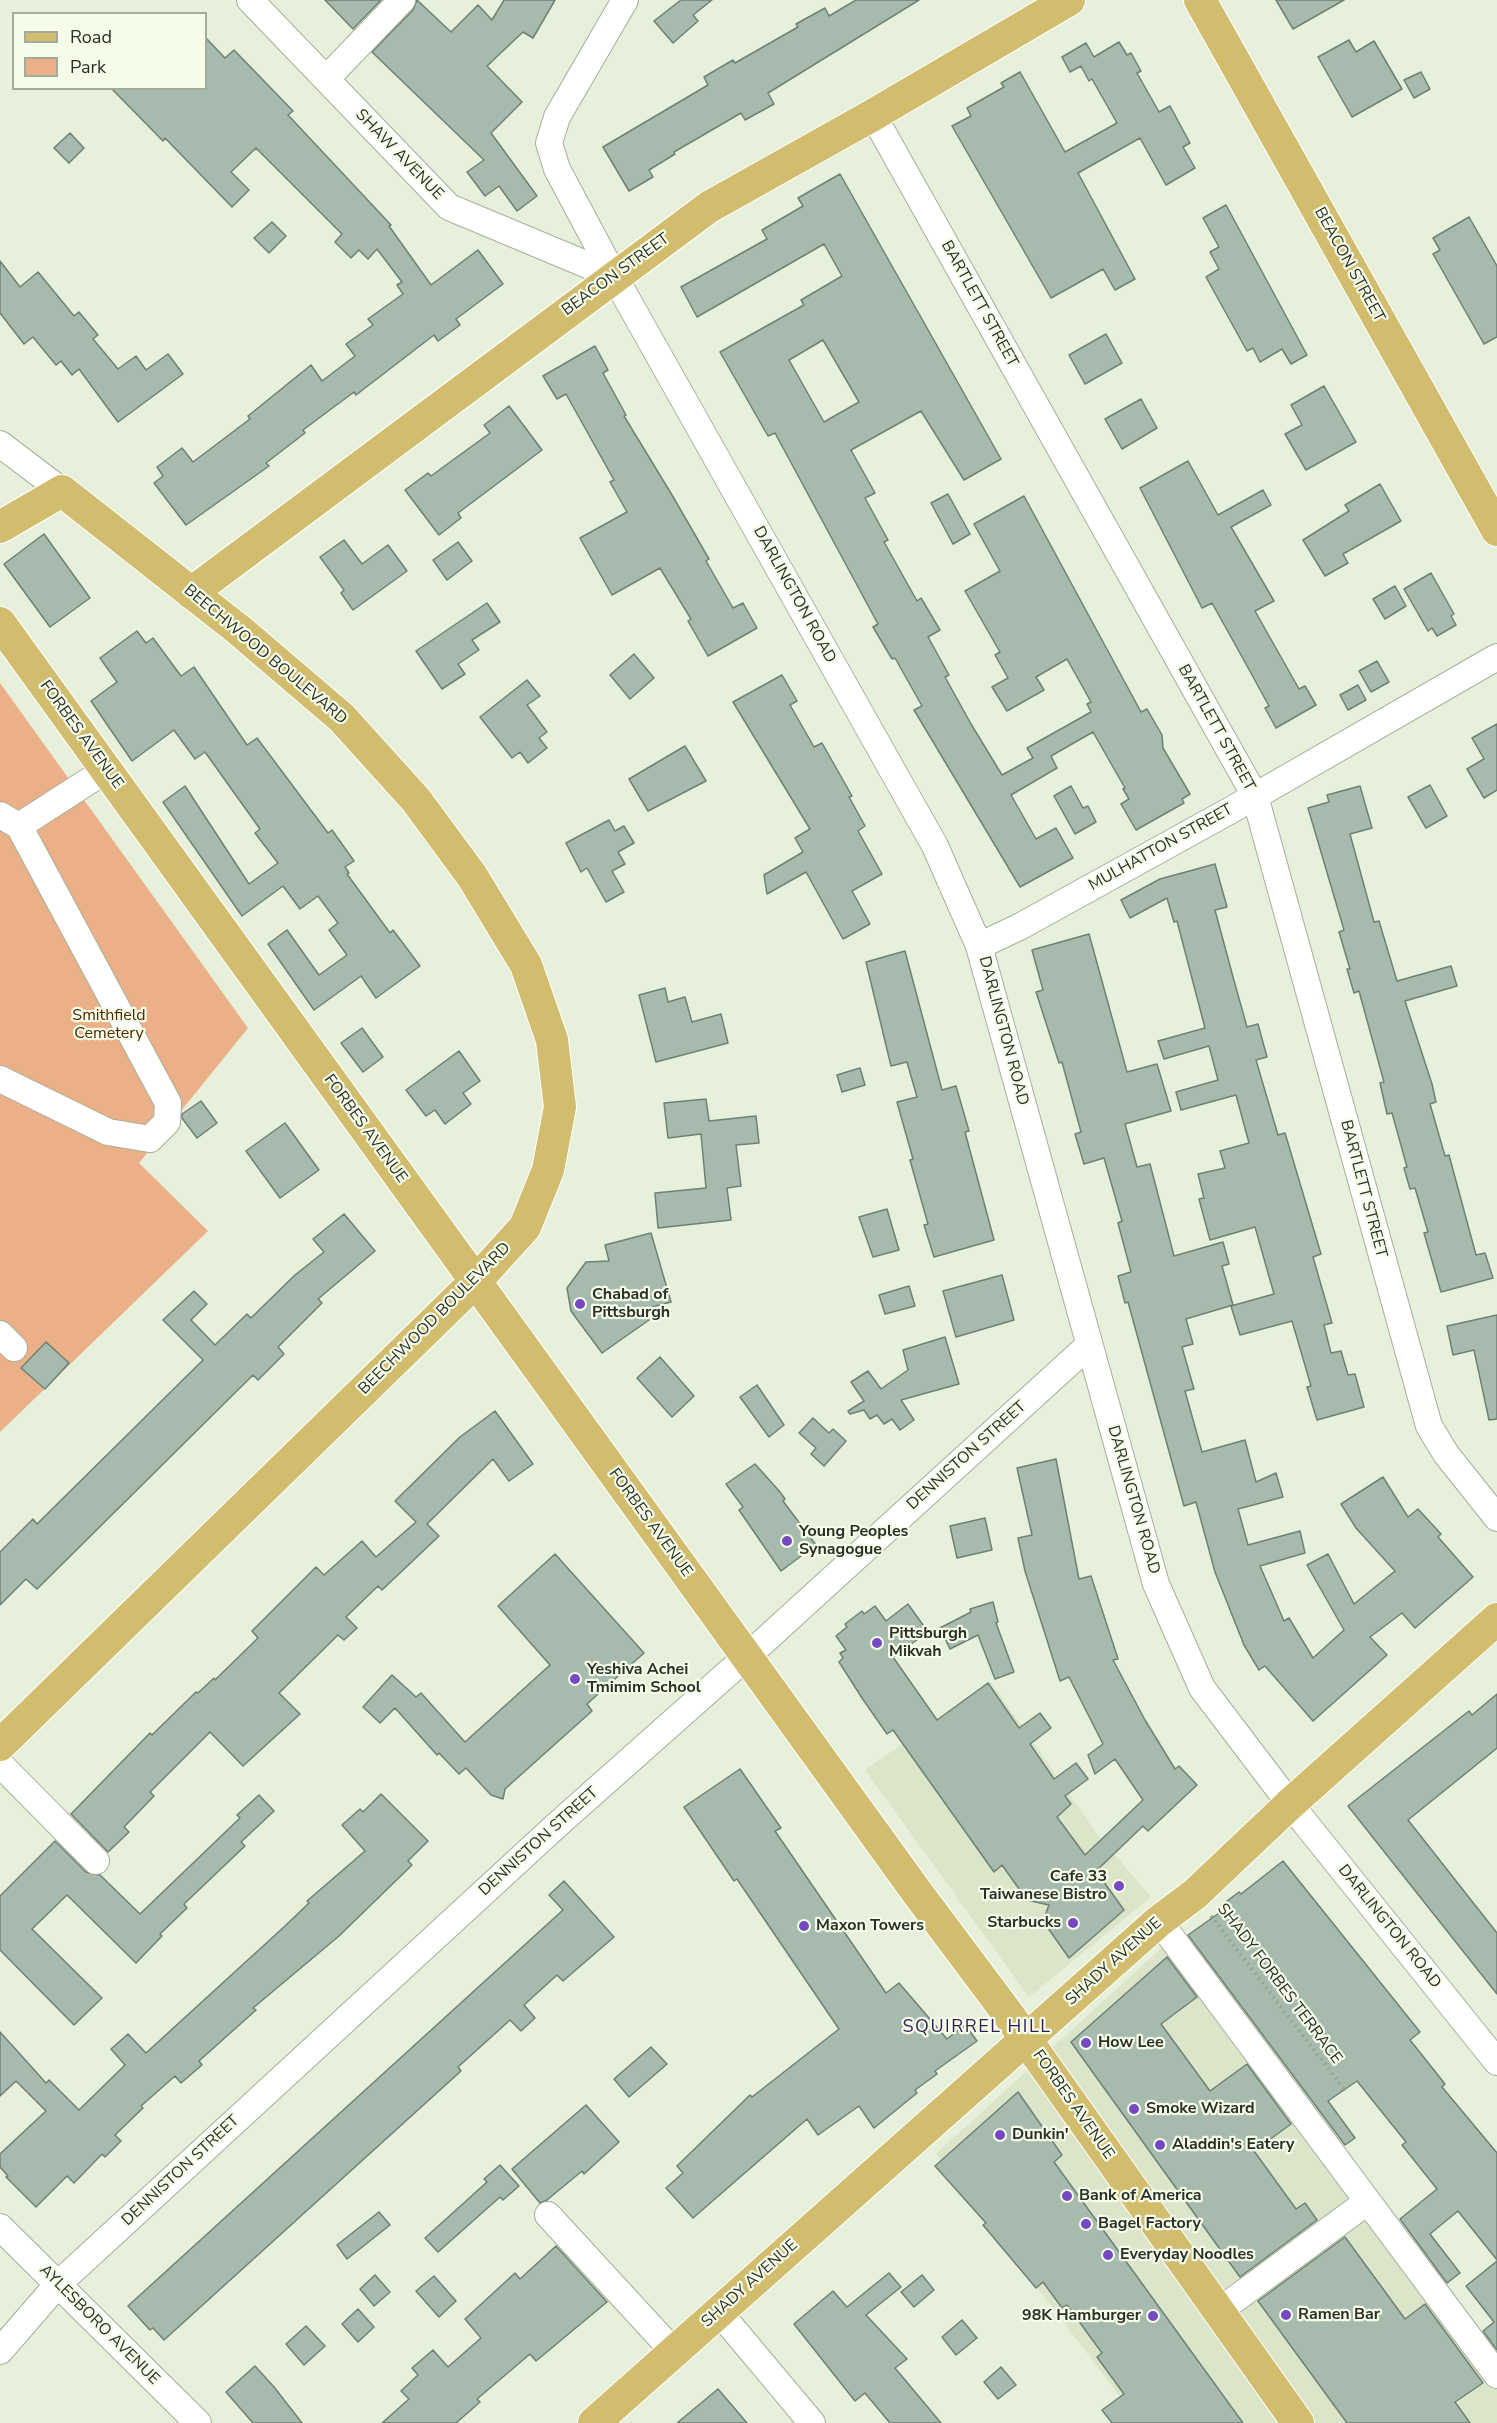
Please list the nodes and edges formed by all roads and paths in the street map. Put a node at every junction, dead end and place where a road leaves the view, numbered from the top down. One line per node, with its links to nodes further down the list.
1 (250, 0): 6 (street, SHAW AVENUE)
2 (402, 0): 6 (street)
3 (625, 0): 8 (street, DARLINGTON ROAD)
4 (1069, 0): 7 (main road, BEACON STREET)
5 (1200, 0): 12 (main road, BEACON STREET)
6 (326, 79): 8 (street, SHAW AVENUE)
7 (873, 115): 8 (main road, BEACON STREET); 17 (street, BARTLETT STREET)
8 (614, 276): 13 (main road, BEACON STREET); 19 (street, DARLINGTON ROAD)
9 (0, 444): 10 (street, BEECHWOOD BOULEVARD)
10 (62, 491): 11 (main road); 13 (main road, BEECHWOOD BOULEVARD)
11 (0, 527)
12 (1497, 530)
13 (191, 592): 21 (main road, BEECHWOOD BOULEVARD)
14 (0, 623): 16 (main road, FORBES AVENUE)
15 (1497, 657): 17 (street, MULHATTON STREET)
16 (106, 770): 18 (street); 21 (main road, FORBES AVENUE)
17 (1255, 796): 19 (street, MULHATTON STREET); 23 (street, BARTLETT STREET)
18 (9, 821): 20 (street)
19 (979, 946): 22 (street, DARLINGTON ROAD)
20 (0, 1079)
21 (476, 1281): 25 (main road, FORBES AVENUE); 26 (main road, BEECHWOOD BOULEVARD)
22 (1089, 1345): 25 (street, DENNISTON STREET); 28 (street, DARLINGTON ROAD)
23 (1497, 1518)
24 (1497, 1619): 28 (main road, SHADY AVENUE)
25 (747, 1656): 32 (main road, FORBES AVENUE); 38 (street, DENNISTON STREET)
26 (0, 1745)
27 (0, 1764): 29 (street)
28 (1290, 1804): 30 (main road, SHADY AVENUE); 33 (street, DARLINGTON ROAD)
29 (96, 1861)
30 (1195, 1894): 31 (main road, SHADY AVENUE); 34 (path, SHADY FORBES TERRACE)
31 (1159, 1921): 32 (main road, SHADY AVENUE); 35 (street)
32 (1027, 2041): 39 (main road, FORBES AVENUE); 40 (main road, SHADY AVENUE)
33 (1497, 2062)
34 (1344, 2089)
35 (1367, 2202): 39 (street); 43 (street)
36 (548, 2215): 42 (street)
37 (0, 2227): 38 (street, AYLESBORO AVENUE)
38 (58, 2284): 41 (street, DENNISTON STREET); 44 (street, AYLESBORO AVENUE)
39 (1218, 2311): 47 (main road, FORBES AVENUE)
40 (719, 2312): 42 (main road, SHADY AVENUE); 46 (street)
41 (0, 2351)
42 (674, 2352): 45 (main road, SHADY AVENUE)
43 (1497, 2375)
44 (198, 2423)
45 (594, 2423)
46 (812, 2423)
47 (1298, 2423)

